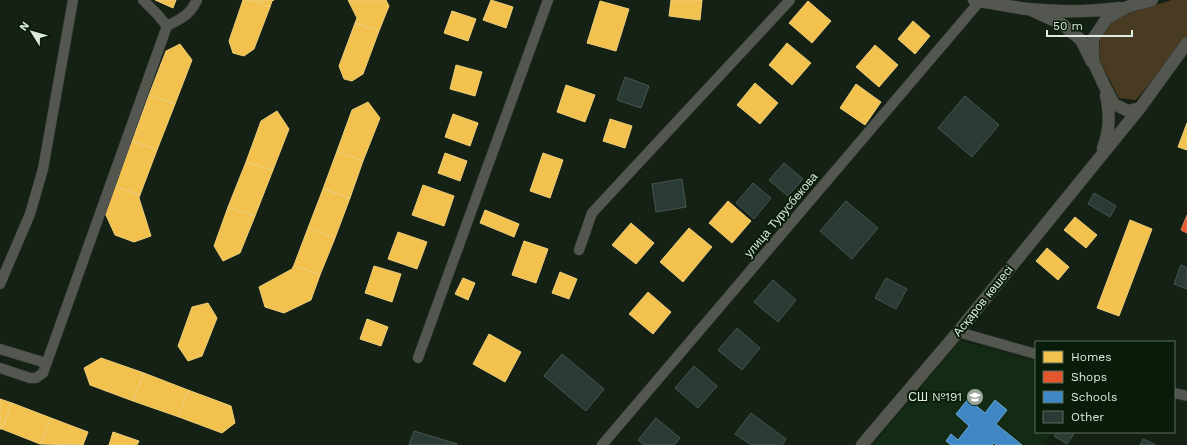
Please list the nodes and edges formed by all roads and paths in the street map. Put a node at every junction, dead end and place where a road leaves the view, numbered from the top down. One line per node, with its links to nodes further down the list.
1 (73, 0): 16 (street)
2 (143, 0): 10 (street)
3 (197, 0): 10 (street)
4 (548, 0): 20 (street)
5 (790, 0): 15 (street)
6 (1152, 0): 8 (street)
7 (977, 1): 9 (street); 25 (street, улица Турусбекова)
8 (1127, 7): 9 (street); 12 (street)
9 (1029, 9): 12 (street)
10 (167, 26): 21 (street)
11 (1187, 43): 13 (street, Асқаров көшесі)
12 (1104, 85): 13 (street); 14 (street)
13 (1140, 108): 14 (street, Асқаров көшесі)
14 (1101, 154): 17 (street, Асқаров көшесі)
15 (579, 250)
16 (0, 284)
17 (958, 332): 19 (street); 26 (street, Асқаров көшесі)
18 (0, 349): 21 (street)
19 (1035, 354)
20 (418, 358)
21 (46, 363): 22 (street)
22 (0, 368)
23 (1175, 393): 24 (street)
24 (1187, 396)
25 (602, 445)
26 (862, 445)

